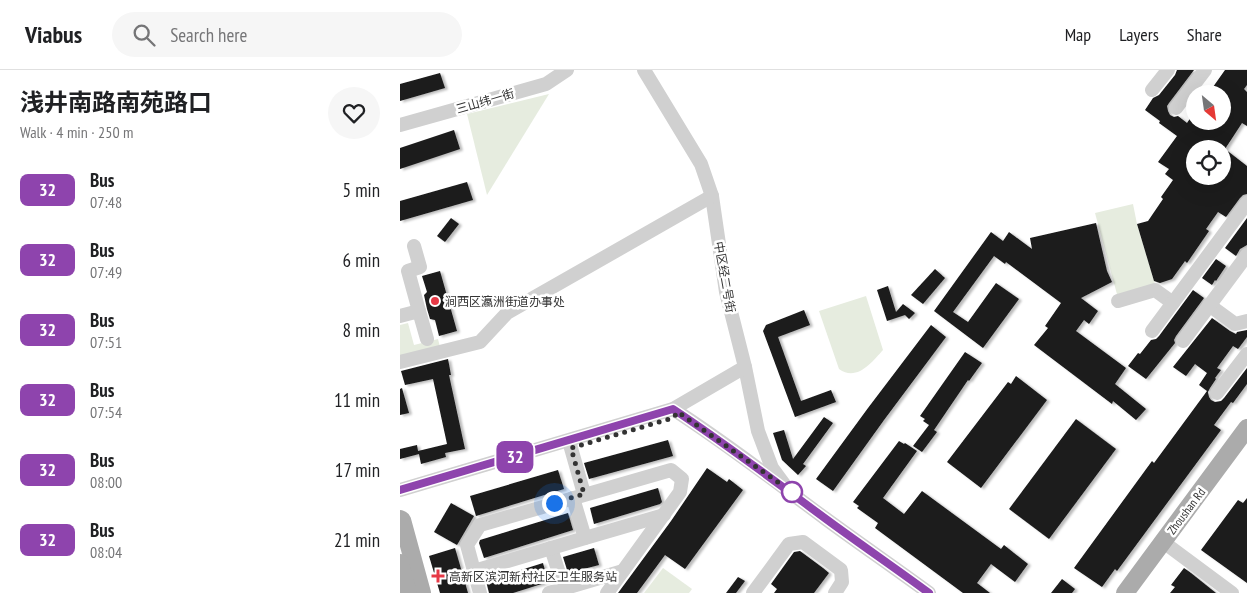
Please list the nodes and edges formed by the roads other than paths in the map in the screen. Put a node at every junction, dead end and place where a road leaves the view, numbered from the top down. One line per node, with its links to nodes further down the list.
1 (567, 70): 7 (street, 三山纬一街)
2 (644, 70): 8 (street, 中区经二号街)
3 (1168, 70): 5 (street)
4 (1205, 70): 6 (street)
5 (1152, 90)
6 (1176, 108)
7 (400, 125)
8 (712, 196): 22 (street); 23 (street, 中区经二号街)
9 (1247, 203): 13 (street)
10 (414, 246): 15 (street)
11 (1245, 261): 14 (street)
12 (1118, 301): 13 (street)
13 (1172, 303): 18 (street)
14 (1209, 305): 17 (street); 20 (street)
15 (419, 310): 16 (street); 19 (street)
16 (400, 316)
17 (1247, 322)
18 (1152, 331)
19 (428, 339)
20 (1183, 342)
21 (1247, 354): 24 (street)
22 (400, 362)
23 (746, 370): 25 (street); 29 (street, 中区经二号街)
24 (1217, 393)
25 (675, 413): 27 (street); 29 (street); 48 (street)
26 (1246, 434): 35 (main road, Zhoushan Rd); 50 (main road, Zhoushan Rd)
27 (570, 444): 28 (street); 30 (street); 31 (street)
28 (400, 490)
29 (789, 491): 49 (street)
30 (579, 496): 32 (street); 34 (street); 38 (street)
31 (400, 498)
32 (664, 515): 34 (street); 39 (street)
33 (400, 519): 42 (main road)
34 (585, 538): 36 (street)
35 (1170, 547): 51 (main road, Zhoushan Rd); 52 (street)
36 (551, 548): 38 (street); 40 (street)
37 (400, 563): 41 (main road)
38 (474, 571): 43 (street)
39 (623, 571): 40 (street); 45 (street)
40 (564, 589): 44 (street)
41 (408, 593)
42 (422, 593)
43 (480, 593)
44 (549, 593)
45 (607, 593)
46 (752, 593): 47 (street)
47 (834, 593)
48 (914, 593)
49 (929, 593)
50 (1125, 593)
51 (1136, 593)
52 (1232, 593)

